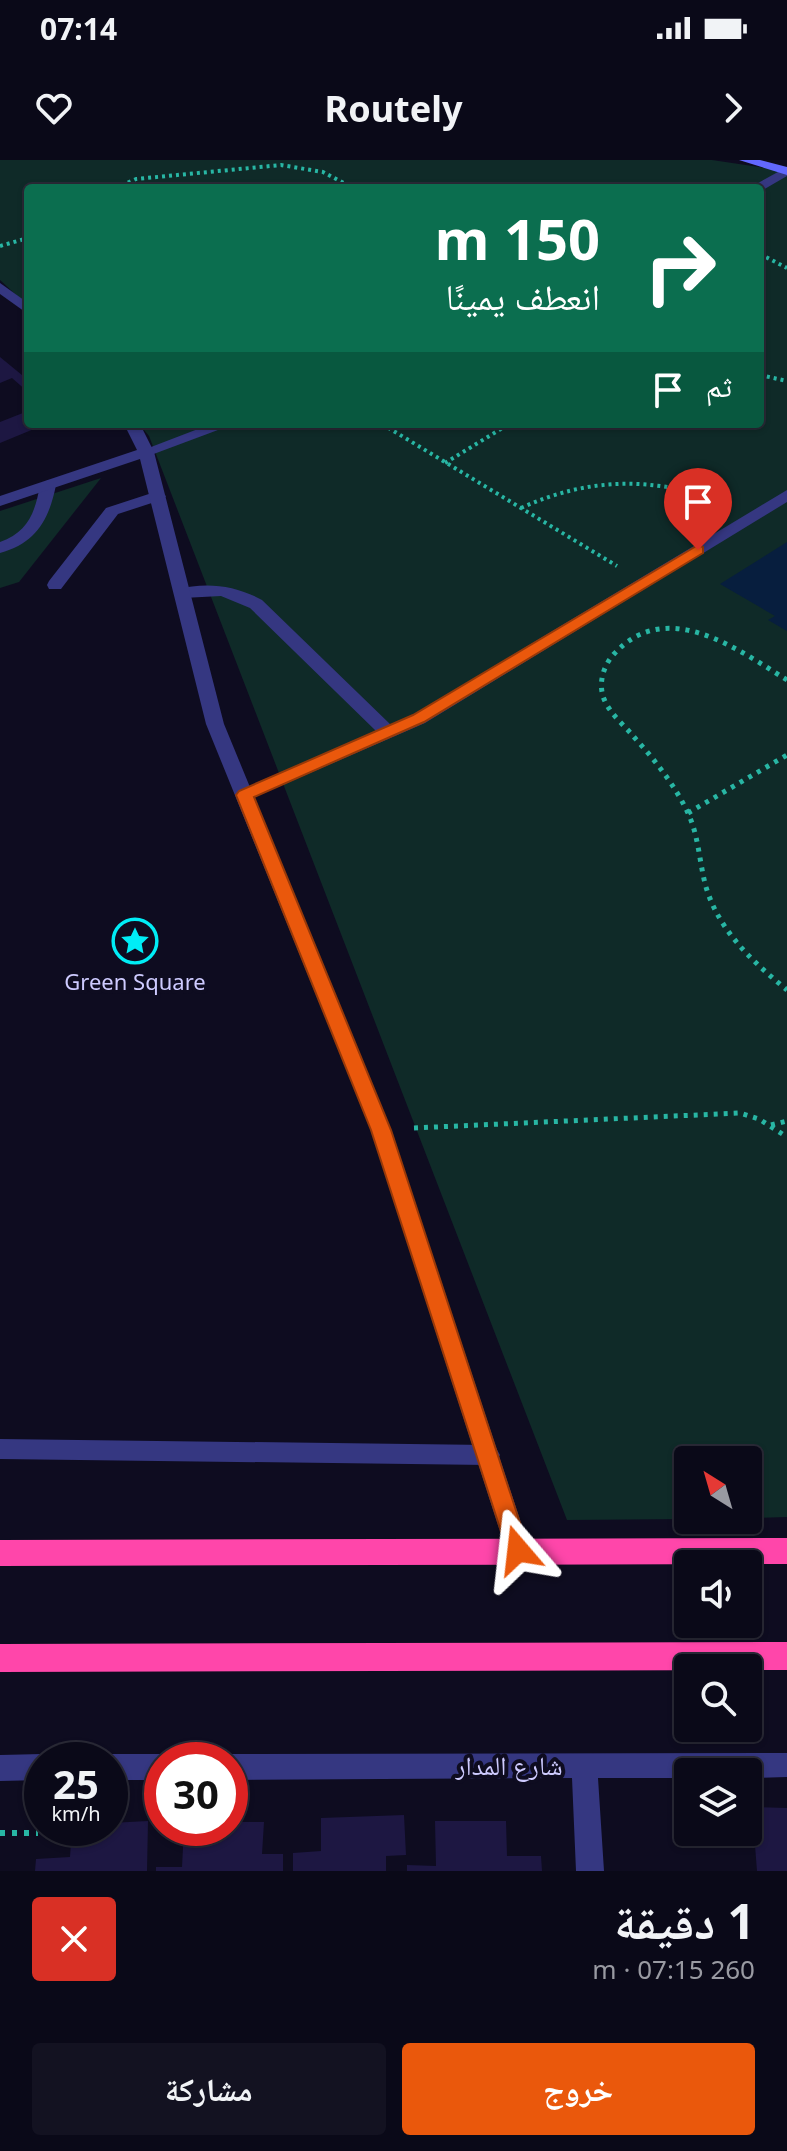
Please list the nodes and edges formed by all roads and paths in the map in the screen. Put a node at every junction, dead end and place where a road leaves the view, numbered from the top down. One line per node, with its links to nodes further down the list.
1 (745, 160): 2 (street)
2 (787, 171): 5 (street)
3 (124, 184): 4 (path)
4 (346, 184)
5 (763, 184)
6 (24, 239): 7 (path)
7 (0, 246)
8 (764, 256): 9 (path)
9 (787, 268)
10 (0, 287): 11 (street)
11 (24, 307)
12 (764, 376): 13 (path)
13 (787, 381)
14 (134, 428): 18 (street)
15 (215, 428): 18 (street)
16 (388, 428): 19 (path)
17 (502, 428): 19 (path)
18 (146, 452): 20 (street); 22 (street)
19 (445, 463): 24 (path)
20 (48, 485): 23 (street); 26 (street)
21 (787, 495): 25 (street)
22 (158, 496): 28 (street); 29 (street)
23 (0, 501)
24 (521, 508): 25 (path); 27 (path)
25 (751, 517): 27 (street)
26 (0, 548)
27 (645, 583): 31 (street)
28 (55, 585)
29 (183, 593): 31 (street); 33 (street)
30 (787, 680): 34 (path)
31 (389, 733): 33 (street)
32 (787, 755): 34 (path)
33 (244, 795): 38 (street)
34 (688, 813): 35 (path)
35 (787, 990)
36 (787, 1121): 37 (path)
37 (770, 1125): 38 (path); 39 (path)
38 (381, 1130): 41 (street)
39 (787, 1137)
40 (0, 1449): 41 (street)
41 (488, 1455): 42 (street)
42 (518, 1550): 43 (highway); 44 (highway)
43 (787, 1551)
44 (0, 1553)
45 (787, 1656): 46 (highway)
46 (0, 1658)
47 (787, 1765): 48 (street, شارع المدار)
48 (584, 1766): 50 (street, شارع المدار); 54 (street)
49 (24, 1767): 51 (street)
50 (248, 1767)
51 (0, 1768)
52 (0, 1833): 53 (path)
53 (24, 1833)
54 (590, 1871)

